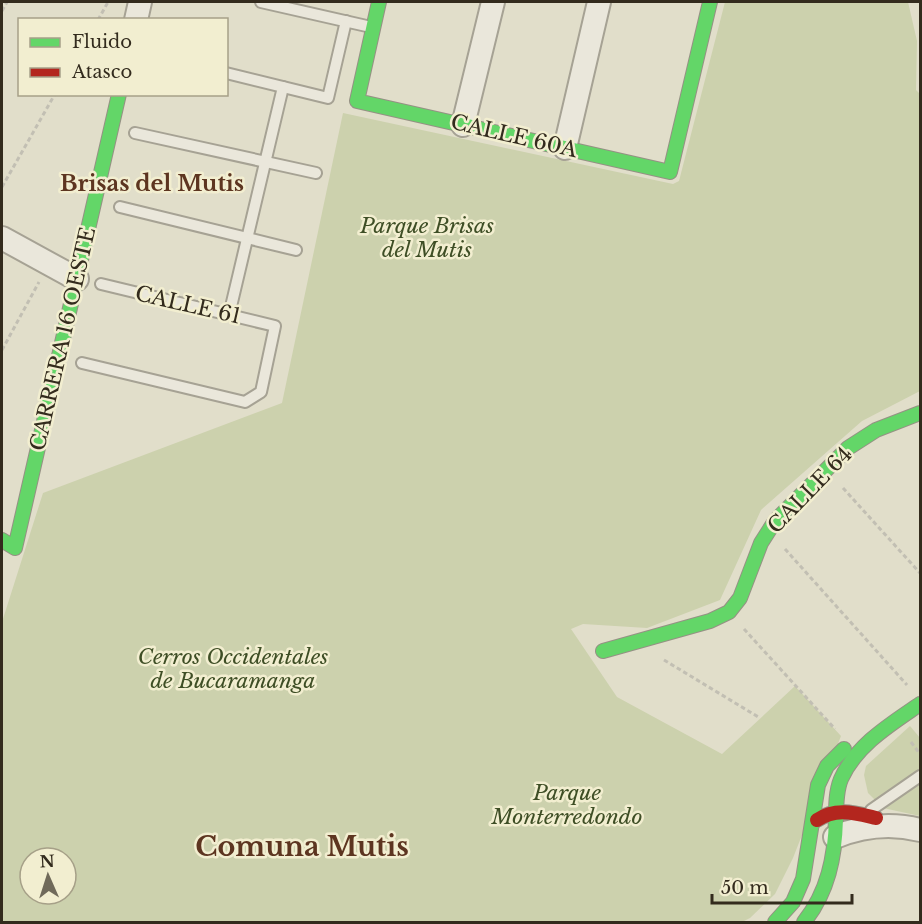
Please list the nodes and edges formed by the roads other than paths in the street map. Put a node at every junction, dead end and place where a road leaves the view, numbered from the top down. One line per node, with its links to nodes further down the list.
1 (140, 2): 7 (street)
2 (261, 2): 8 (lane)
3 (379, 2): 9 (street)
4 (493, 2): 13 (street)
5 (599, 2): 15 (street)
6 (710, 2): 15 (street, CALLE 60A)
7 (136, 18)
8 (346, 21): 9 (lane); 11 (lane)
9 (373, 28): 13 (street, CALLE 60A)
10 (228, 73): 11 (lane)
11 (283, 87): 16 (lane)
12 (119, 96): 22 (street, CARRERA 16 OESTE)
13 (463, 125): 15 (street, CALLE 60A)
14 (135, 133): 16 (lane)
15 (565, 148)
16 (265, 162): 17 (lane); 20 (lane)
17 (316, 173)
18 (120, 207): 20 (lane)
19 (2, 238): 22 (street)
20 (247, 238): 21 (lane); 24 (lane)
21 (296, 250)
22 (77, 279): 27 (street, CARRERA 16 OESTE)
23 (102, 284): 24 (lane, CALLE 61)
24 (229, 315): 25 (lane, CALLE 61)
25 (82, 363)
26 (921, 413): 28 (street, CALLE 64)
27 (2, 540)
28 (603, 651)
29 (921, 704): 30 (street)
30 (895, 721): 31 (street); 31 (street)
31 (849, 755): 33 (street); 34 (street); 36 (street)
32 (921, 776): 34 (lane)
33 (836, 811): 34 (street); 36 (street); 38 (street)
34 (872, 815): 35 (street)
35 (898, 826): 37 (street); 38 (street)
36 (812, 827): 39 (street)
37 (921, 830)
38 (835, 837): 40 (street)
39 (775, 922)
40 (804, 922)

